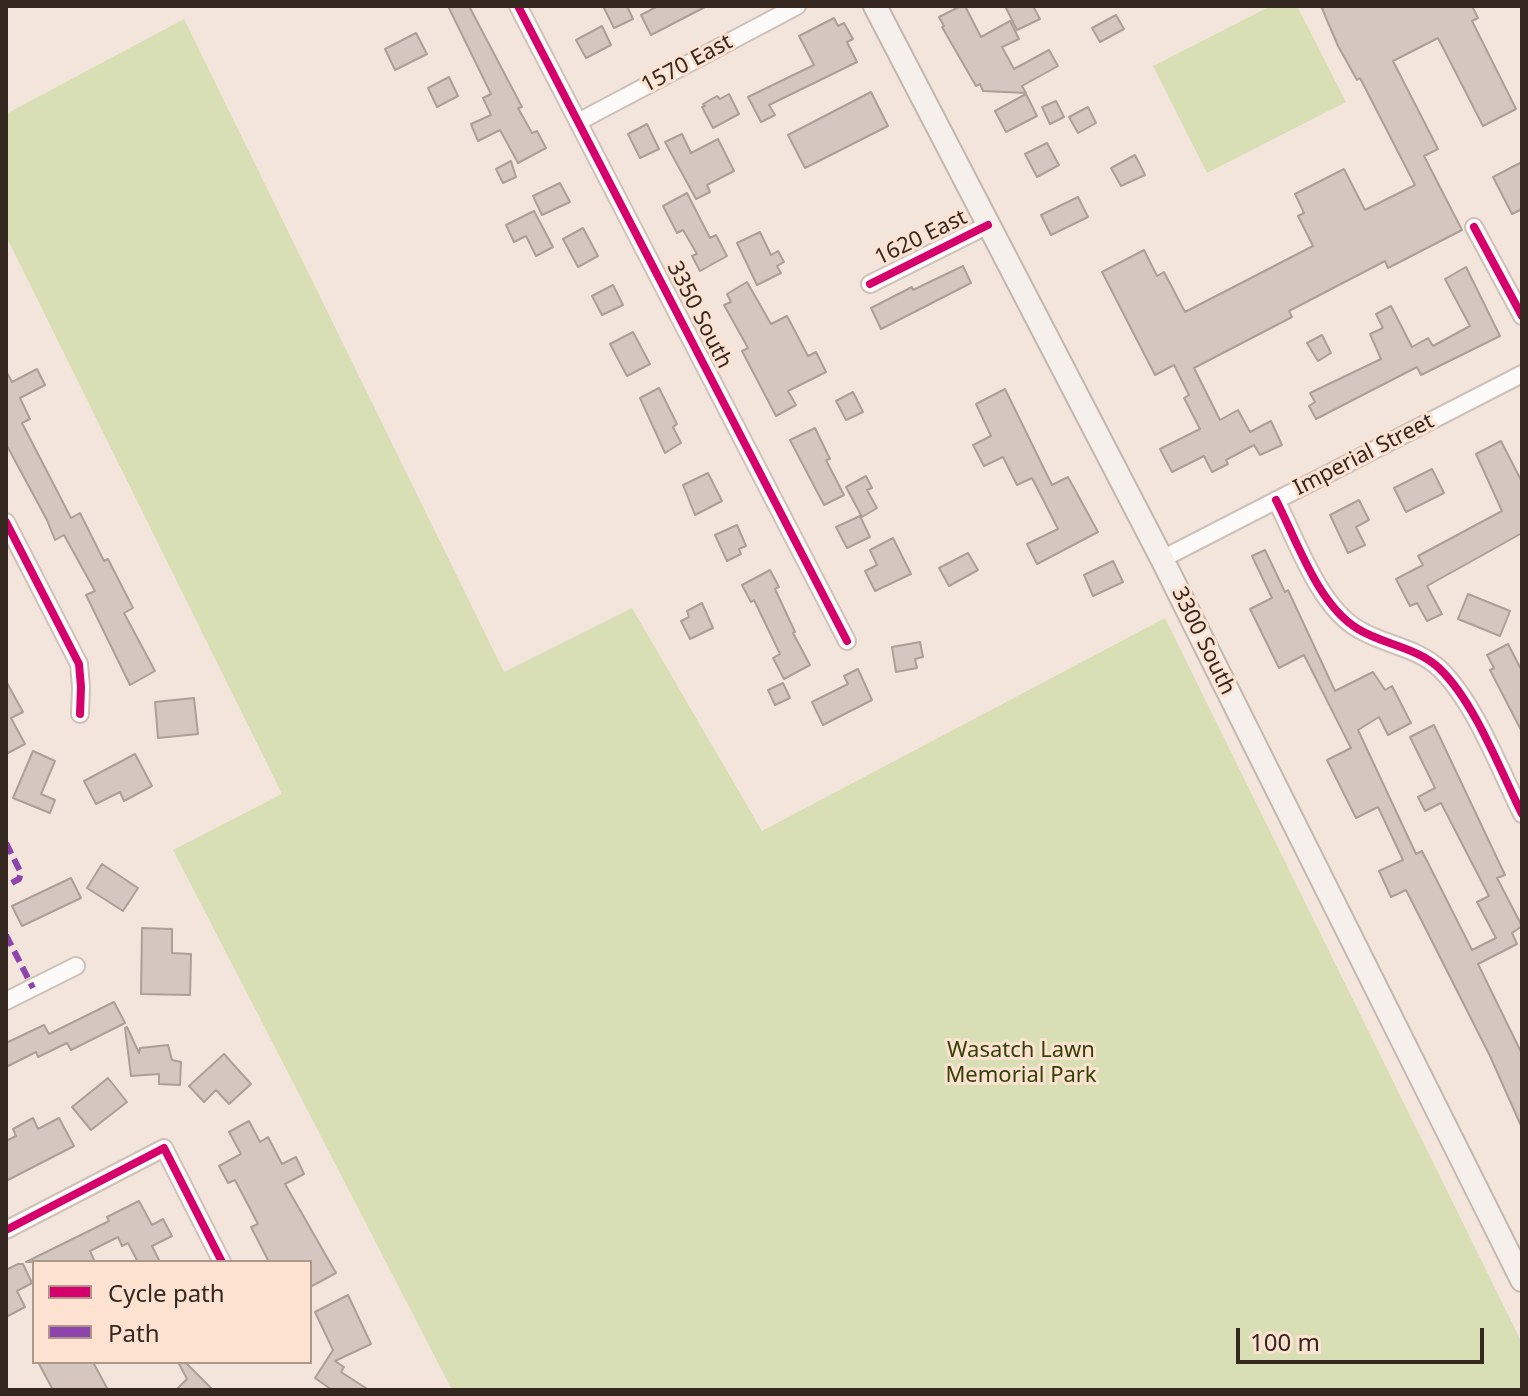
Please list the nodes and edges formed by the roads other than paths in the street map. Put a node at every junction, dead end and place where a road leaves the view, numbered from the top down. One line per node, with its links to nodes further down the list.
1 (518, 6): 4 (street, 3350 South)
2 (797, 6): 4 (street, 1570 East)
3 (879, 7): 5 (main road, 3300 South)
4 (578, 122): 13 (street, 3350 South)
5 (988, 225): 7 (street, 1620 East); 12 (main road, 3300 South)
6 (1474, 227): 8 (street)
7 (870, 284)
8 (1522, 316)
9 (1522, 374): 10 (street, Imperial Street)
10 (1276, 500): 12 (street, Imperial Street); 15 (street)
11 (6, 522): 14 (street)
12 (1162, 559): 20 (main road, 3300 South)
13 (847, 641)
14 (80, 714)
15 (1522, 814)
16 (76, 966): 17 (street)
17 (6, 1001)
18 (6, 1230): 19 (street)
19 (221, 1260)
20 (1522, 1280)

